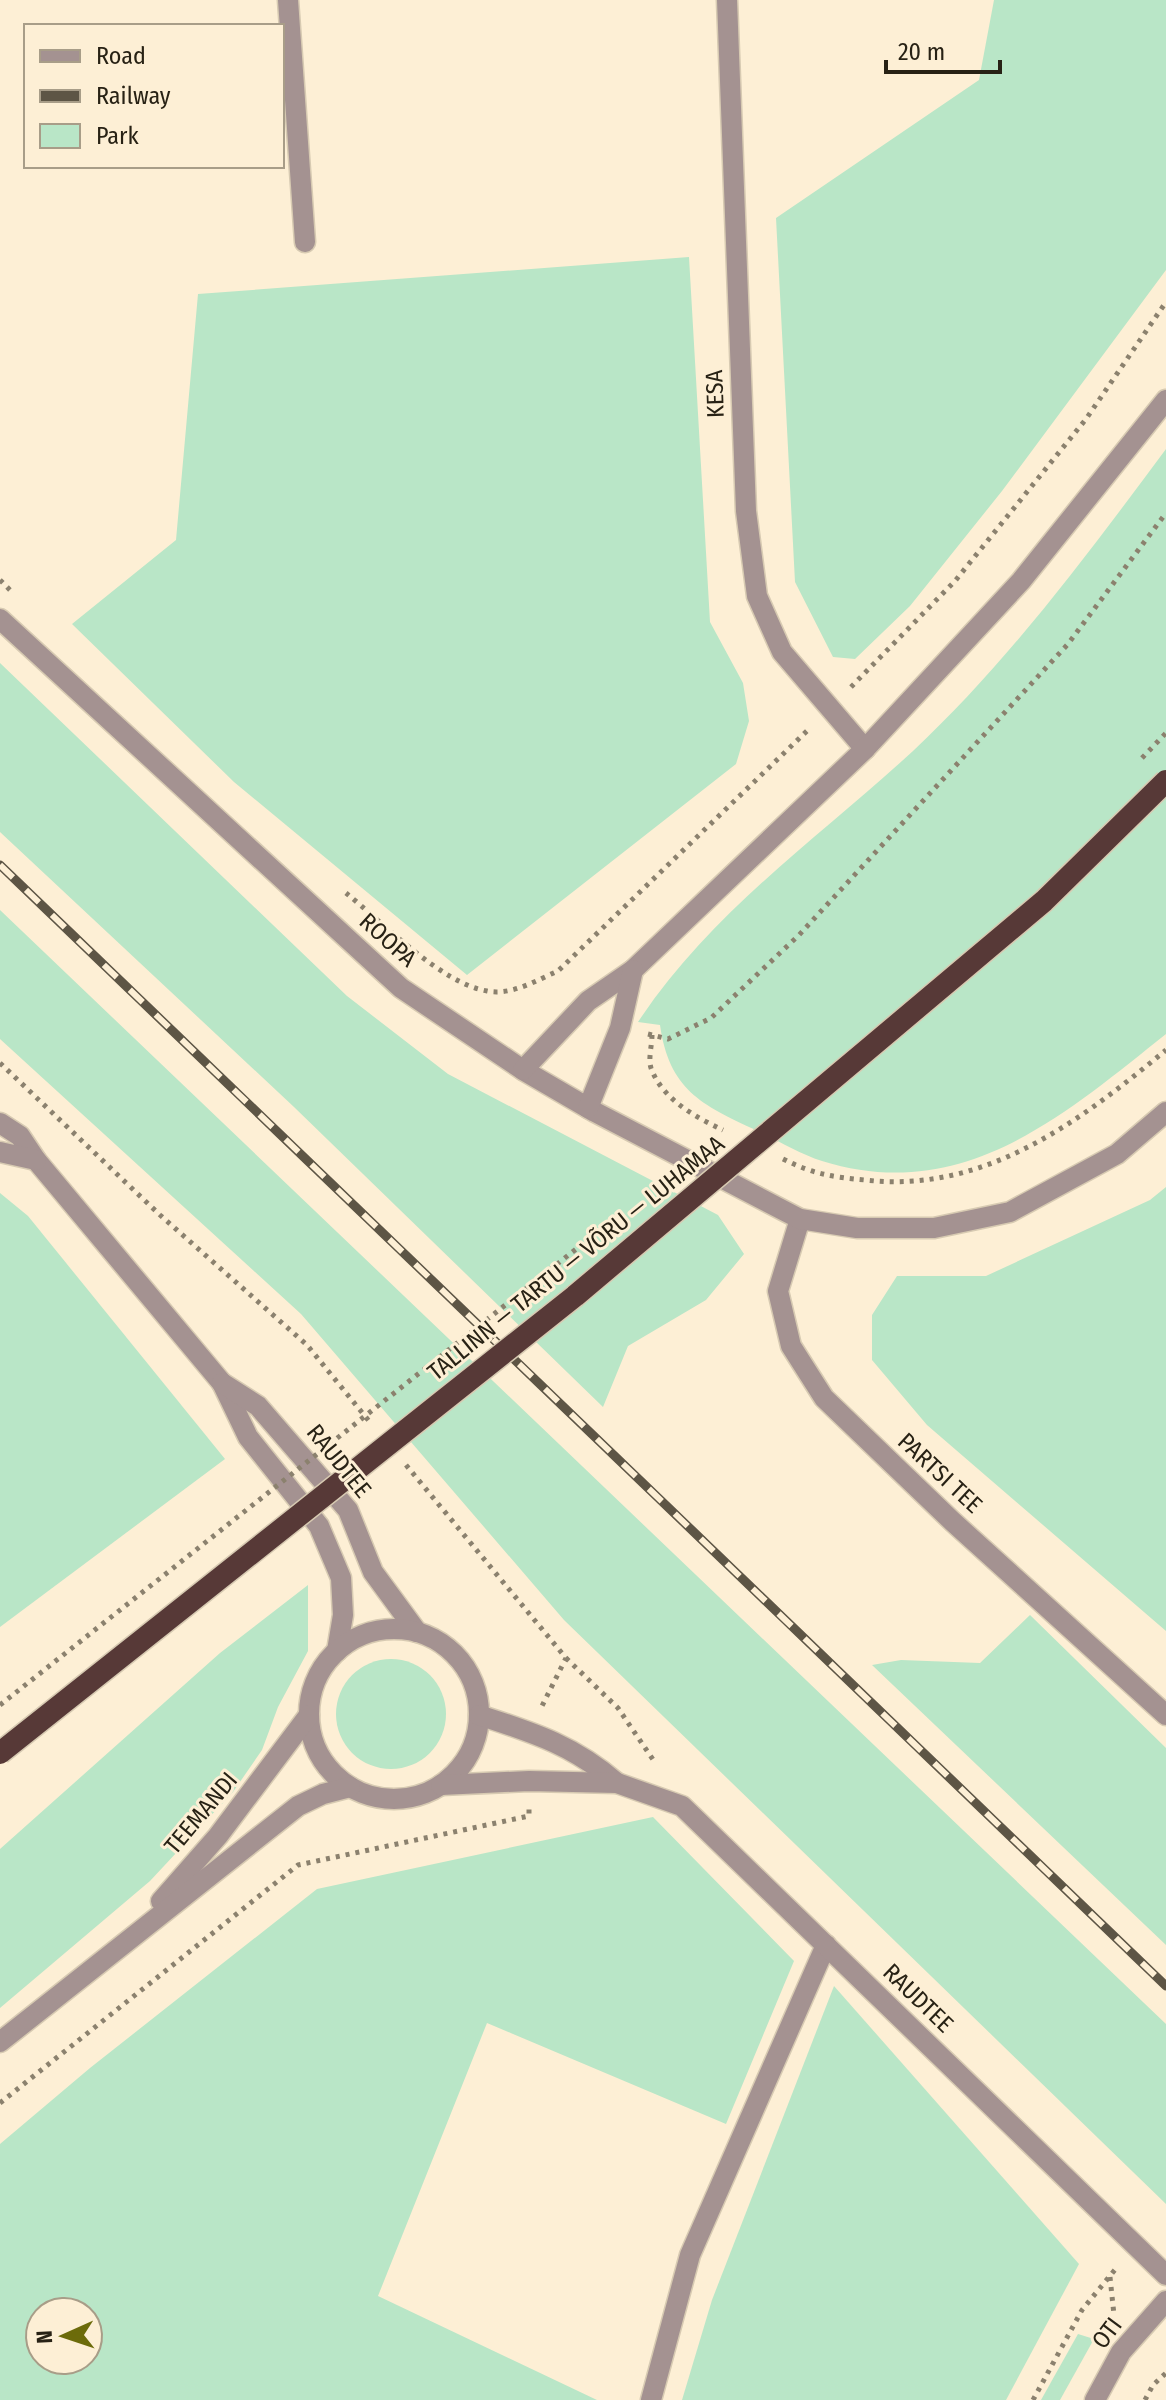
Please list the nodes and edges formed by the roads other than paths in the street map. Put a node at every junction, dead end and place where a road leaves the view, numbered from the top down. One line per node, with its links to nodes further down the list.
1 (288, 0): 3 (street)
2 (727, 0): 6 (street, KESA)
3 (305, 242)
4 (1166, 400): 6 (street)
5 (0, 619): 9 (street, ROOPA)
6 (865, 749): 8 (street)
7 (1166, 781): 22 (highway, TALLINN — TARTU — VÕRU — LUHAMAA, bridge)
8 (633, 970): 9 (street); 10 (street)
9 (523, 1070): 10 (street, ROOPA)
10 (588, 1108): 15 (street, ROOPA)
11 (1166, 1112): 15 (street, ROOPA)
12 (0, 1123): 14 (street, RAUDTEE)
13 (0, 1152): 14 (street)
14 (36, 1160): 16 (street, RAUDTEE)
15 (800, 1219): 21 (street, PARTSI TEE)
16 (222, 1383): 17 (street, RAUDTEE); 18 (street, RAUDTEE)
17 (417, 1632): 18 (street, RAUDTEE); 20 (street, RAUDTEE)
18 (337, 1651): 19 (street, RAUDTEE)
19 (309, 1715): 25 (street, RAUDTEE); 26 (street, TEEMANDI)
20 (479, 1715): 23 (street, RAUDTEE); 24 (street, RAUDTEE)
21 (1166, 1715)
22 (0, 1753)
23 (617, 1783): 24 (street, RAUDTEE); 27 (street, RAUDTEE)
24 (441, 1785): 25 (street, RAUDTEE)
25 (350, 1787): 26 (street, TEEMANDI)
26 (126, 1940): 28 (street, TEEMANDI)
27 (826, 1945): 29 (street, RAUDTEE); 31 (street)
28 (0, 2042)
29 (1166, 2275)
30 (1166, 2301): 32 (street, OTI)
31 (651, 2400)
32 (1095, 2400)

